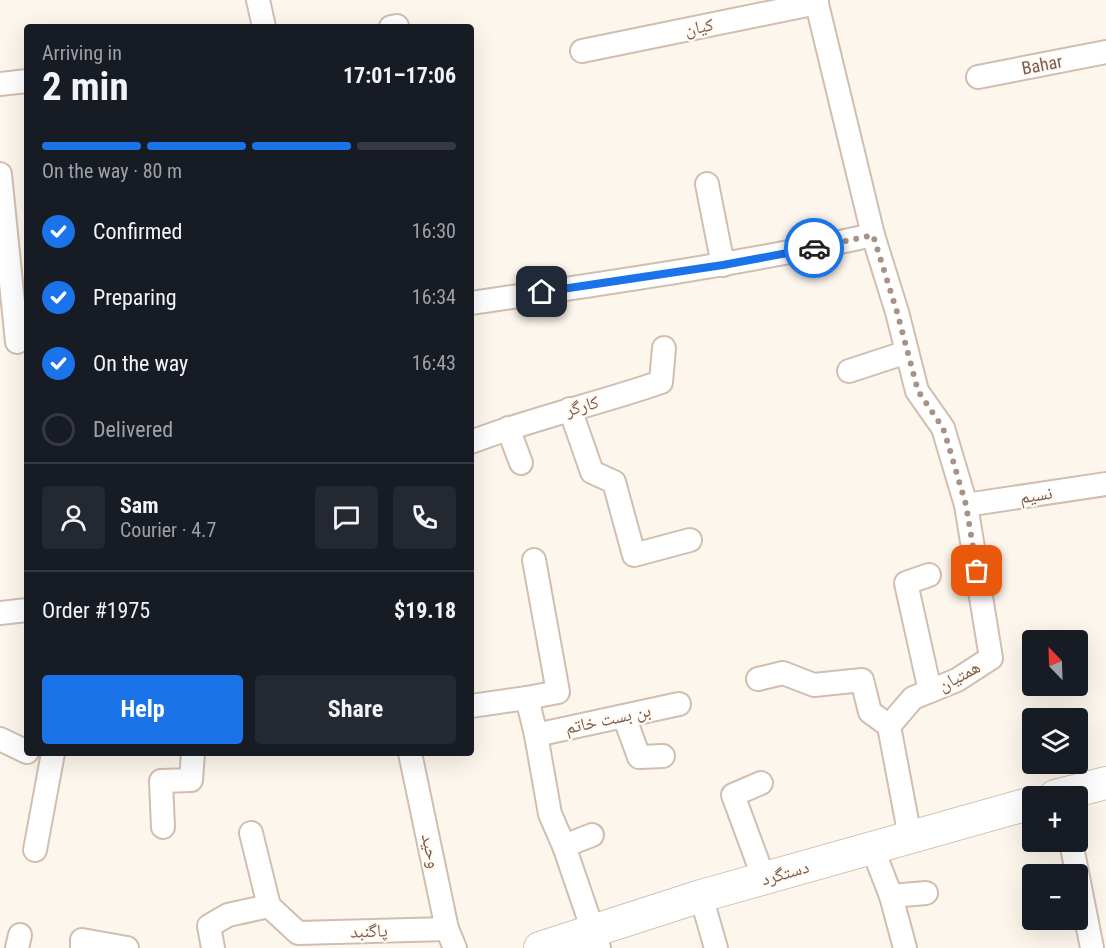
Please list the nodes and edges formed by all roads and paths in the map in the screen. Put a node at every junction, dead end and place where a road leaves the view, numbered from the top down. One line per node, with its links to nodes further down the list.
1 (258, 0): 3 (street)
2 (816, 2): 4 (street, کیان); 11 (street, همتیان)
3 (260, 24)
4 (582, 51)
5 (1106, 52): 6 (street, Bahar)
6 (978, 77)
7 (24, 81): 8 (street)
8 (0, 84)
9 (0, 174): 12 (street)
10 (707, 184): 13 (street)
11 (873, 235): 13 (street); 17 (street, همتیان)
12 (11, 254): 15 (street)
13 (723, 265): 14 (street)
14 (474, 303)
15 (15, 343)
16 (664, 348): 19 (street, کارگر)
17 (907, 352): 18 (street); 24 (street, همتیان)
18 (849, 371)
19 (570, 409): 20 (street, کارگر); 25 (street)
20 (508, 428): 21 (street, کارگر); 22 (street)
21 (474, 441)
22 (521, 463)
23 (1106, 484): 24 (street, نسیم)
24 (966, 505): 31 (street, همتیان)
25 (690, 540)
26 (534, 560): 32 (street)
27 (929, 575): 31 (street)
28 (24, 610): 29 (street)
29 (0, 613)
30 (758, 679): 36 (street)
31 (930, 691): 36 (street, همتیان)
32 (527, 698): 34 (street); 37 (street)
33 (679, 704): 35 (street, بن بست خاتم)
34 (474, 706)
35 (624, 716): 37 (street, بن بست خاتم); 43 (street)
36 (889, 726): 51 (street)
37 (536, 735): 52 (street)
38 (0, 739): 39 (street)
39 (24, 751)
40 (51, 756): 54 (street)
41 (193, 756): 48 (street)
42 (411, 756): 61 (street, وحید)
43 (663, 756)
44 (761, 783): 56 (street)
45 (1106, 783): 46 (street)
46 (1088, 788)
47 (1022, 806): 51 (street, دستگرد)
48 (163, 827)
49 (251, 833): 60 (street)
50 (592, 835): 52 (street)
51 (910, 837): 53 (street, دستگرد)
52 (564, 846): 62 (street)
53 (872, 847): 56 (street, دستگرد); 59 (street)
54 (35, 850)
55 (1073, 852): 69 (street)
56 (765, 879): 58 (street, دستگرد)
57 (926, 893): 59 (street)
58 (700, 896): 62 (street, دستگرد); 67 (street)
59 (891, 896): 68 (street)
60 (269, 906): 61 (street, پاگنبد); 65 (street)
61 (451, 938)
62 (597, 939): 66 (street, دستگرد)
63 (82, 948): 64 (street)
64 (127, 948)
65 (213, 948)
66 (540, 948)
67 (716, 948)
68 (905, 948)
69 (1092, 948)

